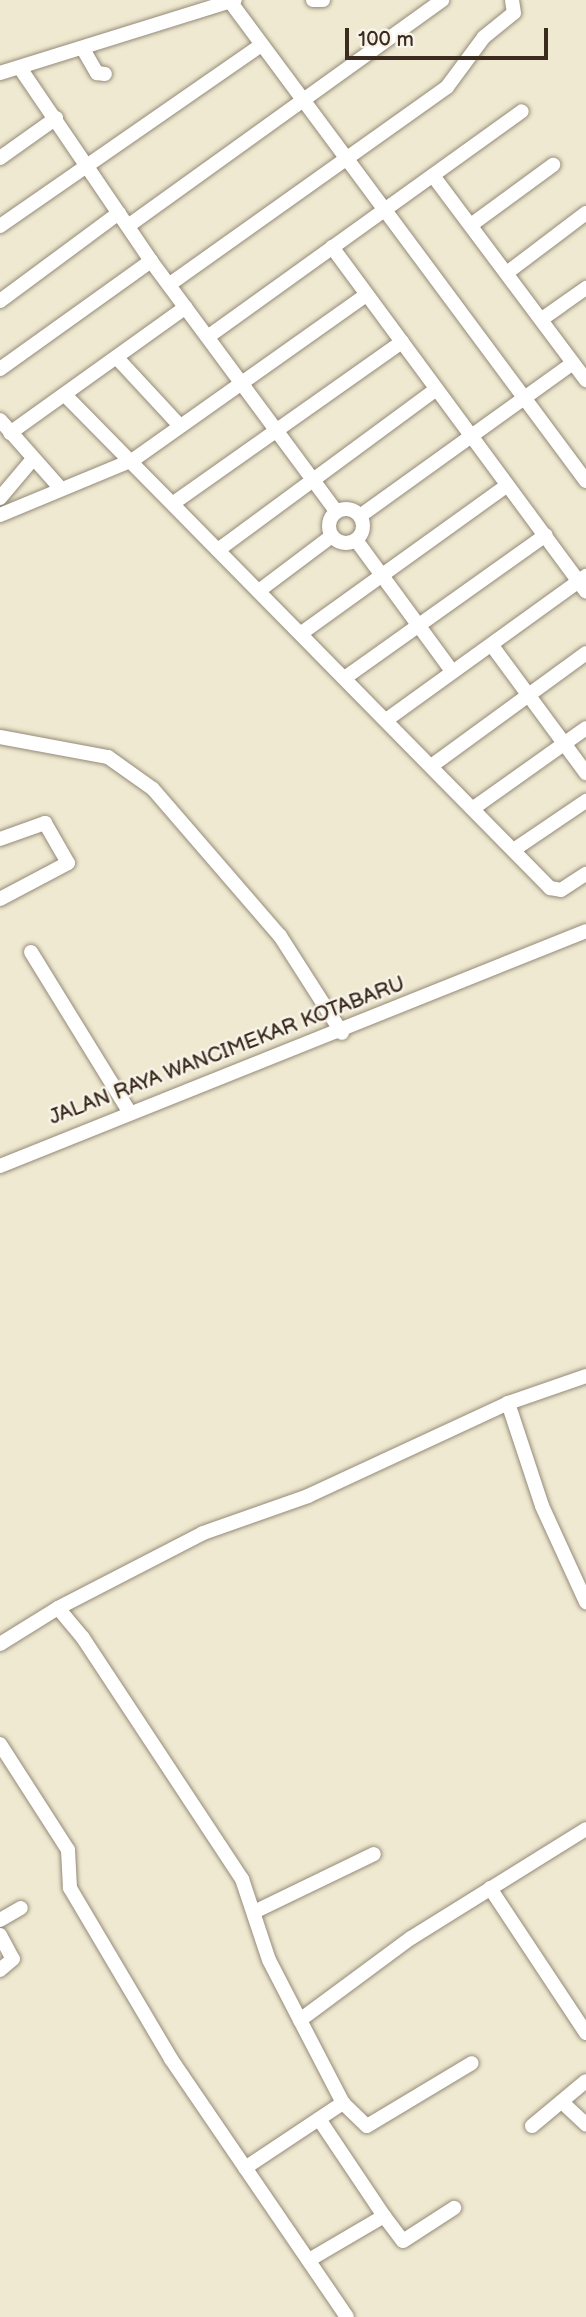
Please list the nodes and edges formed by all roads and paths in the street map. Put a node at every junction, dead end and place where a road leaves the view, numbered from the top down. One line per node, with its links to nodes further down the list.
1 (313, 0): 2 (street)
2 (323, 0)
3 (442, 0): 11 (street)
4 (512, 0): 15 (street)
5 (231, 1): 6 (street); 7 (street)
6 (260, 46): 11 (street); 16 (street)
7 (83, 49): 8 (street); 10 (street)
8 (20, 68): 9 (street); 13 (street)
9 (0, 74)
10 (105, 74)
11 (302, 102): 15 (street); 24 (street)
12 (522, 111): 18 (street)
13 (56, 118): 14 (street); 16 (street)
14 (0, 158)
15 (345, 161): 20 (street); 28 (street)
16 (86, 165): 19 (street); 23 (street)
17 (553, 165): 22 (street)
18 (434, 177): 20 (street); 22 (street)
19 (119, 213): 24 (street); 31 (street)
20 (383, 213): 25 (street); 42 (street)
21 (586, 213): 27 (street)
22 (471, 225): 27 (street)
23 (0, 226)
24 (128, 226): 26 (street)
25 (332, 247): 30 (street); 34 (street)
26 (150, 261): 28 (street); 37 (street)
27 (508, 272): 33 (street)
28 (170, 284): 32 (street)
29 (586, 288): 33 (street)
30 (366, 295): 35 (street); 39 (street)
31 (0, 301)
32 (186, 307): 34 (street); 36 (street)
33 (542, 319): 38 (street)
34 (209, 336): 39 (street)
35 (402, 342): 40 (street); 45 (street)
36 (118, 359): 41 (street); 44 (street)
37 (0, 369)
38 (581, 369): 42 (street)
39 (243, 382): 44 (street); 45 (street)
40 (435, 390): 47 (street); 50 (street)
41 (66, 397): 46 (street); 49 (street)
42 (524, 398): 47 (street); 51 (street)
43 (0, 420): 46 (street)
44 (180, 426): 49 (street)
45 (277, 430): 50 (street); 55 (street)
46 (10, 433): 48 (street)
47 (471, 437): 52 (street); 58 (street)
48 (33, 459): 53 (street); 54 (street)
49 (133, 460): 53 (street); 55 (street)
50 (312, 480): 56 (street); 62 (street)
51 (586, 481)
52 (506, 486): 59 (street); 63 (street)
53 (61, 489): 57 (street)
54 (0, 498)
55 (175, 502): 62 (street)
56 (337, 512): 58 (street); 60 (street)
57 (0, 515)
58 (360, 516): 61 (street)
59 (546, 535): 64 (street); 66 (street)
60 (331, 536): 61 (street); 65 (street)
61 (356, 540): 63 (street)
62 (218, 550): 65 (street)
63 (381, 576): 66 (street); 67 (street)
64 (584, 583): 68 (street)
65 (260, 590): 67 (street)
66 (417, 624): 70 (street); 71 (street)
67 (303, 632): 71 (street)
68 (493, 648): 70 (street); 72 (street)
69 (586, 653): 72 (street)
70 (452, 671): 73 (street)
71 (346, 677): 73 (street)
72 (527, 693): 76 (street); 77 (street)
73 (389, 718): 77 (street)
74 (586, 728): 76 (street)
75 (0, 737): 87 (street)
76 (565, 743): 78 (street); 80 (street)
77 (434, 764): 80 (street)
78 (586, 773)
79 (586, 801): 82 (street)
80 (475, 807): 82 (street)
81 (0, 839): 84 (street)
82 (515, 849): 83 (street)
83 (586, 874)
84 (0, 899)
85 (586, 931): 87 (street, JALAN RAYA WANCIMEKAR KOTABARU)
86 (30, 952): 88 (street)
87 (342, 1033): 88 (street, JALAN RAYA WANCIMEKAR KOTABARU)
88 (129, 1111): 89 (street, JALAN RAYA WANCIMEKAR KOTABARU)
89 (0, 1166)
90 (586, 1376): 91 (street)
91 (508, 1403): 92 (street); 93 (street)
92 (586, 1602)
93 (58, 1608): 94 (street); 100 (street)
94 (0, 1644)
95 (0, 1744): 113 (street)
96 (586, 1829): 98 (street)
97 (374, 1854): 100 (street)
98 (490, 1888): 104 (street); 105 (street)
99 (21, 1908): 101 (street)
100 (254, 1912): 104 (street)
101 (0, 1920)
102 (0, 1935): 103 (street)
103 (0, 1970)
104 (300, 2020): 109 (street)
105 (586, 2032)
106 (472, 2063): 109 (street)
107 (586, 2081): 108 (street)
108 (562, 2102): 111 (street); 112 (street)
109 (343, 2103): 110 (street)
110 (319, 2119): 113 (street); 115 (street)
111 (586, 2124)
112 (532, 2126)
113 (245, 2168): 116 (street)
114 (454, 2208): 115 (street)
115 (384, 2216): 116 (street)
116 (309, 2260): 117 (street)
117 (347, 2317)

